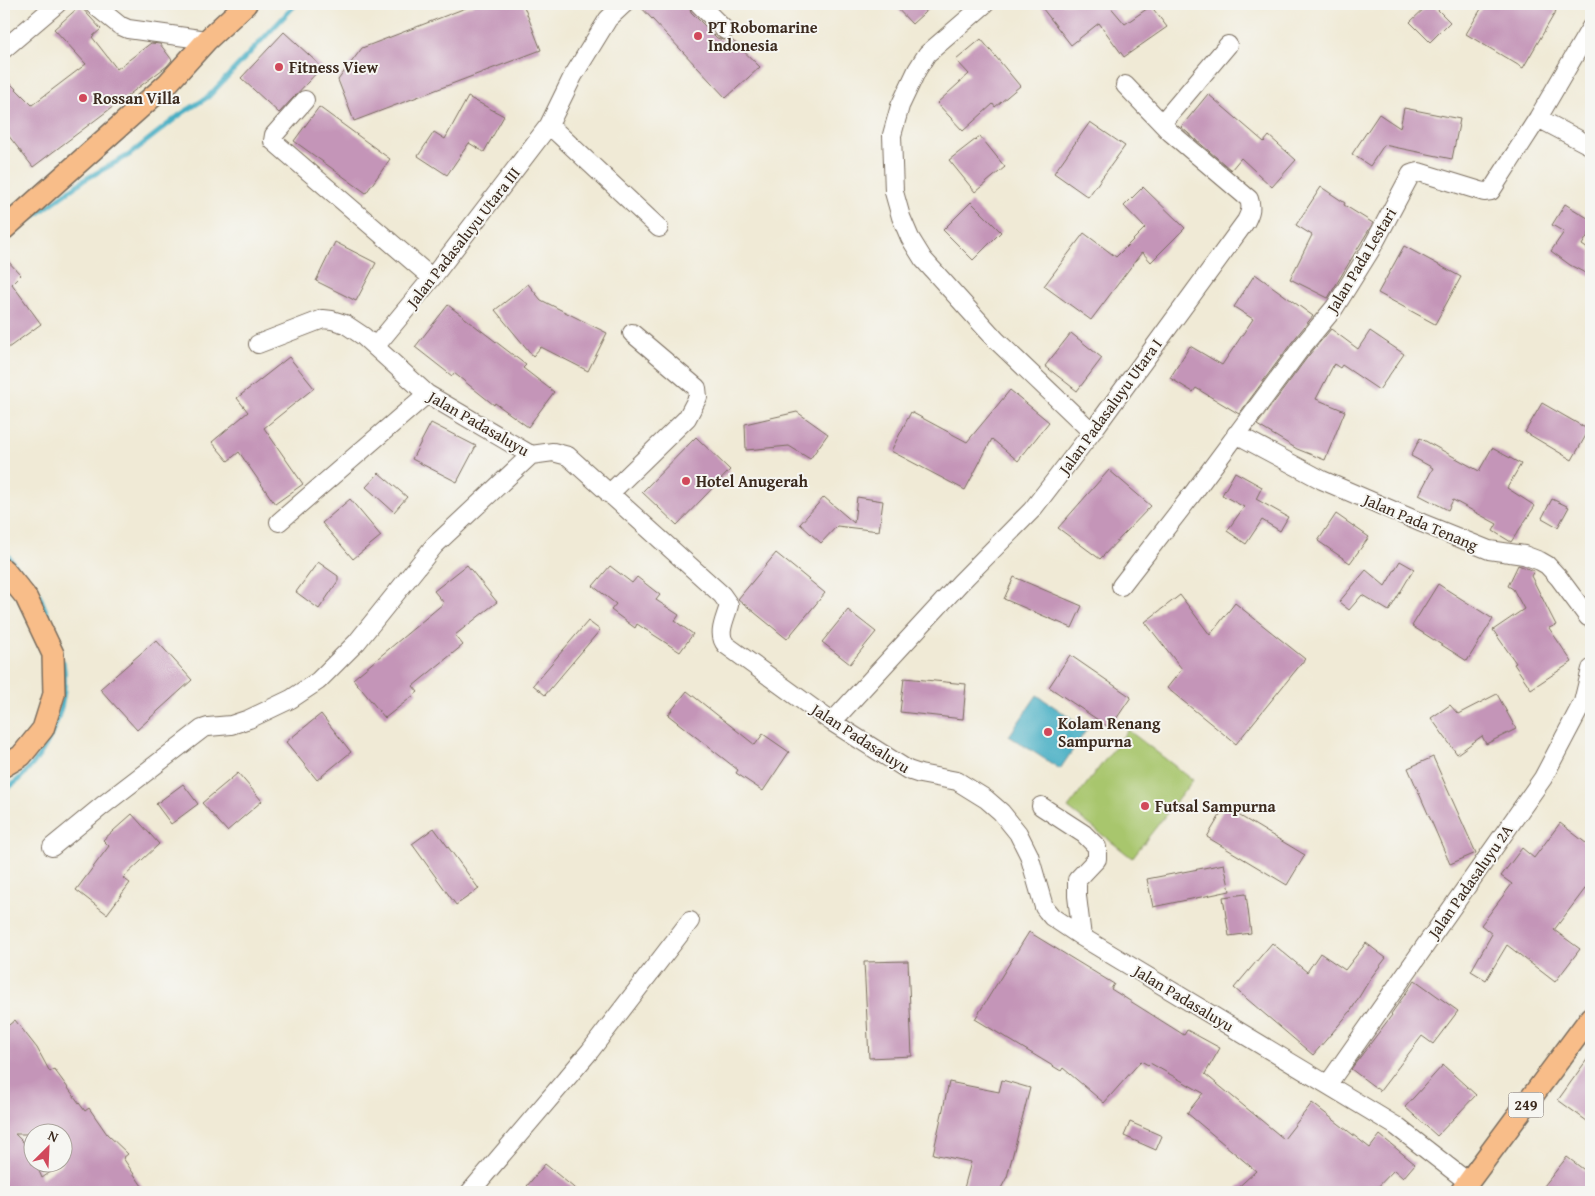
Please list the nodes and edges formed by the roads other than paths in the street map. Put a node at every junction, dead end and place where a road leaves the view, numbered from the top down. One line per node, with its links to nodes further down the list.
1 (57, 4): 11 (street)
2 (93, 4): 9 (street)
3 (246, 4): 9 (main road)
4 (624, 4): 16 (street, Jalan Padasaluyu Utara III)
5 (699, 4): 8 (street)
6 (985, 4): 25 (street)
7 (1591, 27): 14 (street, Jalan Pada Lestari)
8 (724, 30)
9 (207, 40): 19 (main road)
10 (1228, 45): 15 (street)
11 (4, 49)
12 (1125, 85): 15 (street, Jalan Padasaluyu Utara I)
13 (305, 100): 20 (street)
14 (1538, 118): 17 (street); 26 (street, Jalan Pada Lestari)
15 (1162, 123): 25 (street, Jalan Padasaluyu Utara I)
16 (549, 126): 18 (street); 20 (street, Jalan Padasaluyu Utara III)
17 (1591, 146)
18 (660, 228)
19 (4, 229)
20 (432, 278): 23 (street, Jalan Padasaluyu Utara III)
21 (632, 333): 28 (street)
22 (258, 344): 23 (street, Jalan Padasaluyu)
23 (375, 347): 24 (street, Jalan Padasaluyu)
24 (427, 394): 27 (street, Jalan Padasaluyu); 29 (street)
25 (1092, 432): 34 (street, Jalan Padasaluyu Utara I)
26 (1236, 434): 31 (street, Jalan Pada Lestari); 32 (street, Jalan Pada Tenang)
27 (531, 455): 28 (street, Jalan Padasaluyu); 37 (street)
28 (609, 494): 34 (street, Jalan Padasaluyu)
29 (279, 522)
30 (4, 570): 35 (main road)
31 (1121, 586)
32 (1590, 620)
33 (1591, 669): 41 (street, Jalan Padasaluyu 2A)
34 (832, 722): 39 (street, Jalan Padasaluyu)
35 (4, 766)
36 (1041, 806): 39 (street)
37 (52, 847)
38 (690, 921): 43 (street)
39 (1082, 937): 41 (street, Jalan Padasaluyu)
40 (1591, 1017): 42 (main road, 249)
41 (1328, 1084): 42 (street, Jalan Padasaluyu)
42 (1465, 1187)
43 (470, 1192)

